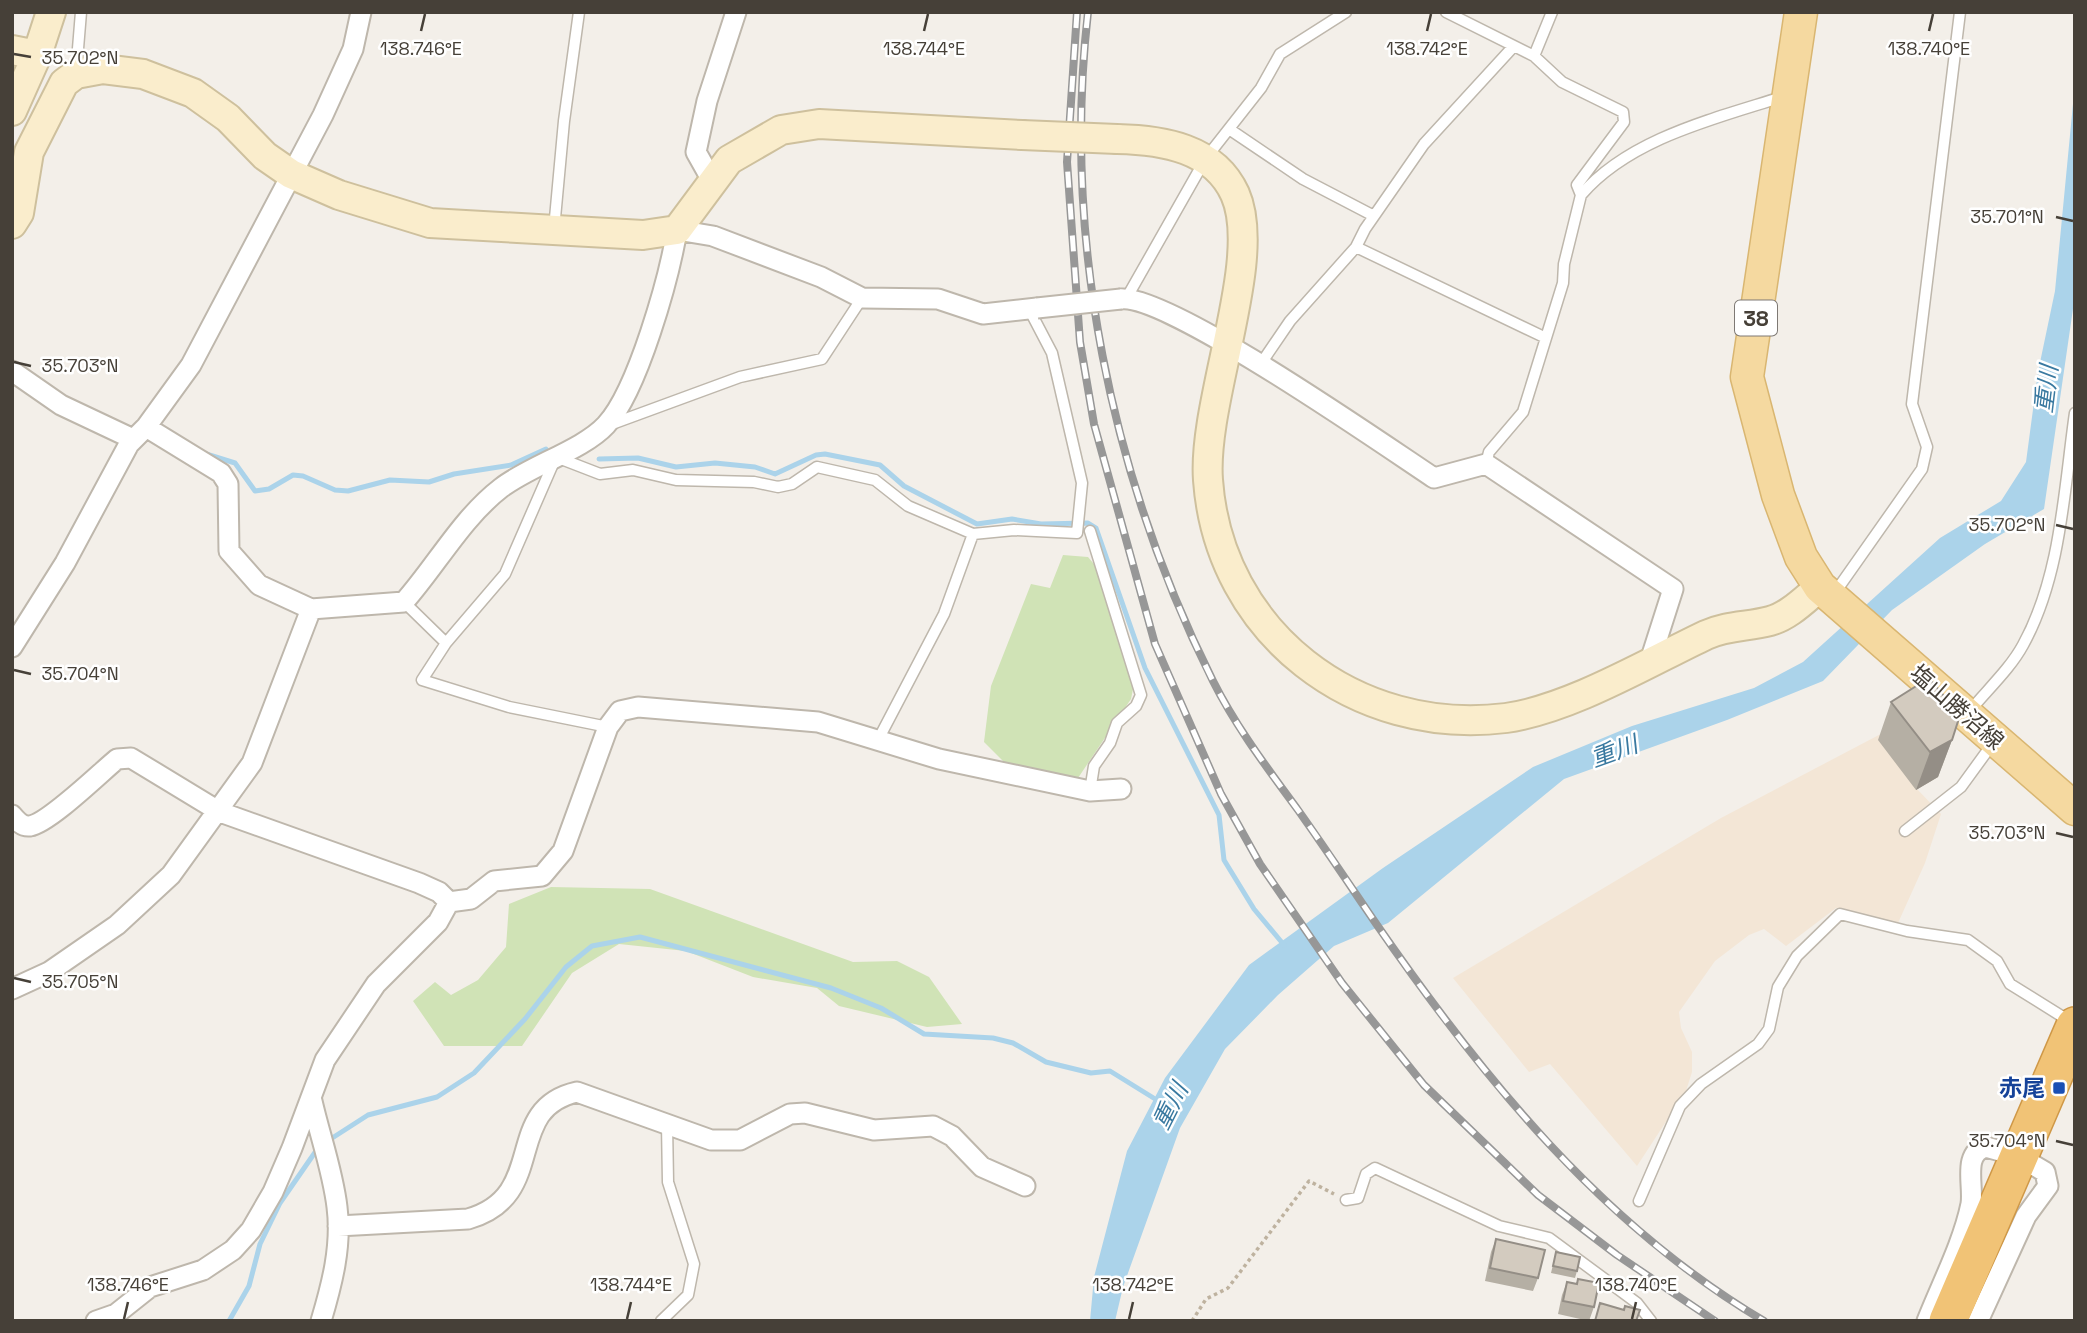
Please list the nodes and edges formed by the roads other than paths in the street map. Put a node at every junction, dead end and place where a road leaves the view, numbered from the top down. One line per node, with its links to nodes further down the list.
1 (51, 12): 12 (street)
2 (81, 12): 14 (lane)
3 (361, 12): 19 (street)
4 (579, 12): 24 (lane)
5 (736, 12): 20 (street)
6 (1346, 12): 17 (lane)
7 (1447, 12): 11 (lane)
8 (1552, 12): 13 (lane)
9 (1801, 12): 15 (main road, 38)
10 (1960, 12): 43 (lane)
11 (1513, 47): 13 (lane); 22 (lane)
12 (25, 53): 16 (street)
13 (1534, 56): 21 (lane)
14 (76, 74): 19 (street); 23 (street)
15 (1790, 94): 21 (lane); 43 (main road, 38)
16 (12, 111)
17 (1229, 129): 18 (lane); 22 (lane)
18 (1206, 158): 20 (street, bridge); 28 (lane); 31 (street)
19 (291, 174): 24 (street); 36 (street)
20 (714, 184): 25 (street)
21 (1581, 195): 30 (lane)
22 (1374, 216): 26 (lane)
23 (12, 224)
24 (554, 229): 25 (street)
25 (677, 230): 27 (street); 35 (street)
26 (1356, 247): 30 (lane); 32 (lane)
27 (862, 298): 29 (street); 35 (lane)
28 (1123, 299): 29 (street, bridge); 31 (street)
29 (1033, 308): 42 (lane)
30 (1546, 338): 38 (lane)
31 (1226, 345): 32 (street); 48 (street)
32 (1260, 365): 38 (street)
33 (12, 372): 36 (street)
34 (2075, 413): 39 (lane)
35 (606, 426): 37 (street)
36 (139, 433): 45 (street); 47 (street)
37 (556, 457): 42 (lane); 44 (street); 46 (lane)
38 (1486, 464): 48 (street)
39 (2062, 500): 40 (lane); 49 (lane)
40 (2075, 504)
41 (1090, 531): 54 (lane)
42 (973, 534): 51 (lane)
43 (1830, 597): 48 (street); 49 (main road, 塩山勝沼線 / 38)
44 (404, 603): 45 (street); 46 (lane)
45 (310, 609): 56 (street)
46 (446, 643): 50 (lane)
47 (12, 647)
48 (1650, 662)
49 (1964, 713): 52 (main road, 塩山勝沼線 / 38)
50 (608, 727): 51 (street); 59 (street)
51 (878, 740): 54 (street)
52 (1995, 740): 55 (main road, 塩山勝沼線 / 38); 58 (lane)
53 (1121, 789): 54 (street)
54 (1090, 791)
55 (2075, 808)
56 (219, 811): 57 (street); 59 (street); 60 (street)
57 (12, 816)
58 (1905, 831)
59 (449, 902): 62 (street)
60 (12, 989)
61 (2075, 1025): 64 (highway); 67 (lane)
62 (312, 1101): 68 (street); 69 (street)
63 (667, 1124): 65 (street); 68 (street); 71 (lane)
64 (2018, 1156): 73 (street); 74 (highway); 75 (street)
65 (1025, 1186)
66 (1346, 1200): 72 (lane)
67 (1639, 1201)
68 (338, 1226): 70 (street)
69 (96, 1321)
70 (321, 1321)
71 (661, 1321)
72 (1651, 1321)
73 (1927, 1321)
74 (1948, 1321)
75 (1978, 1321)

